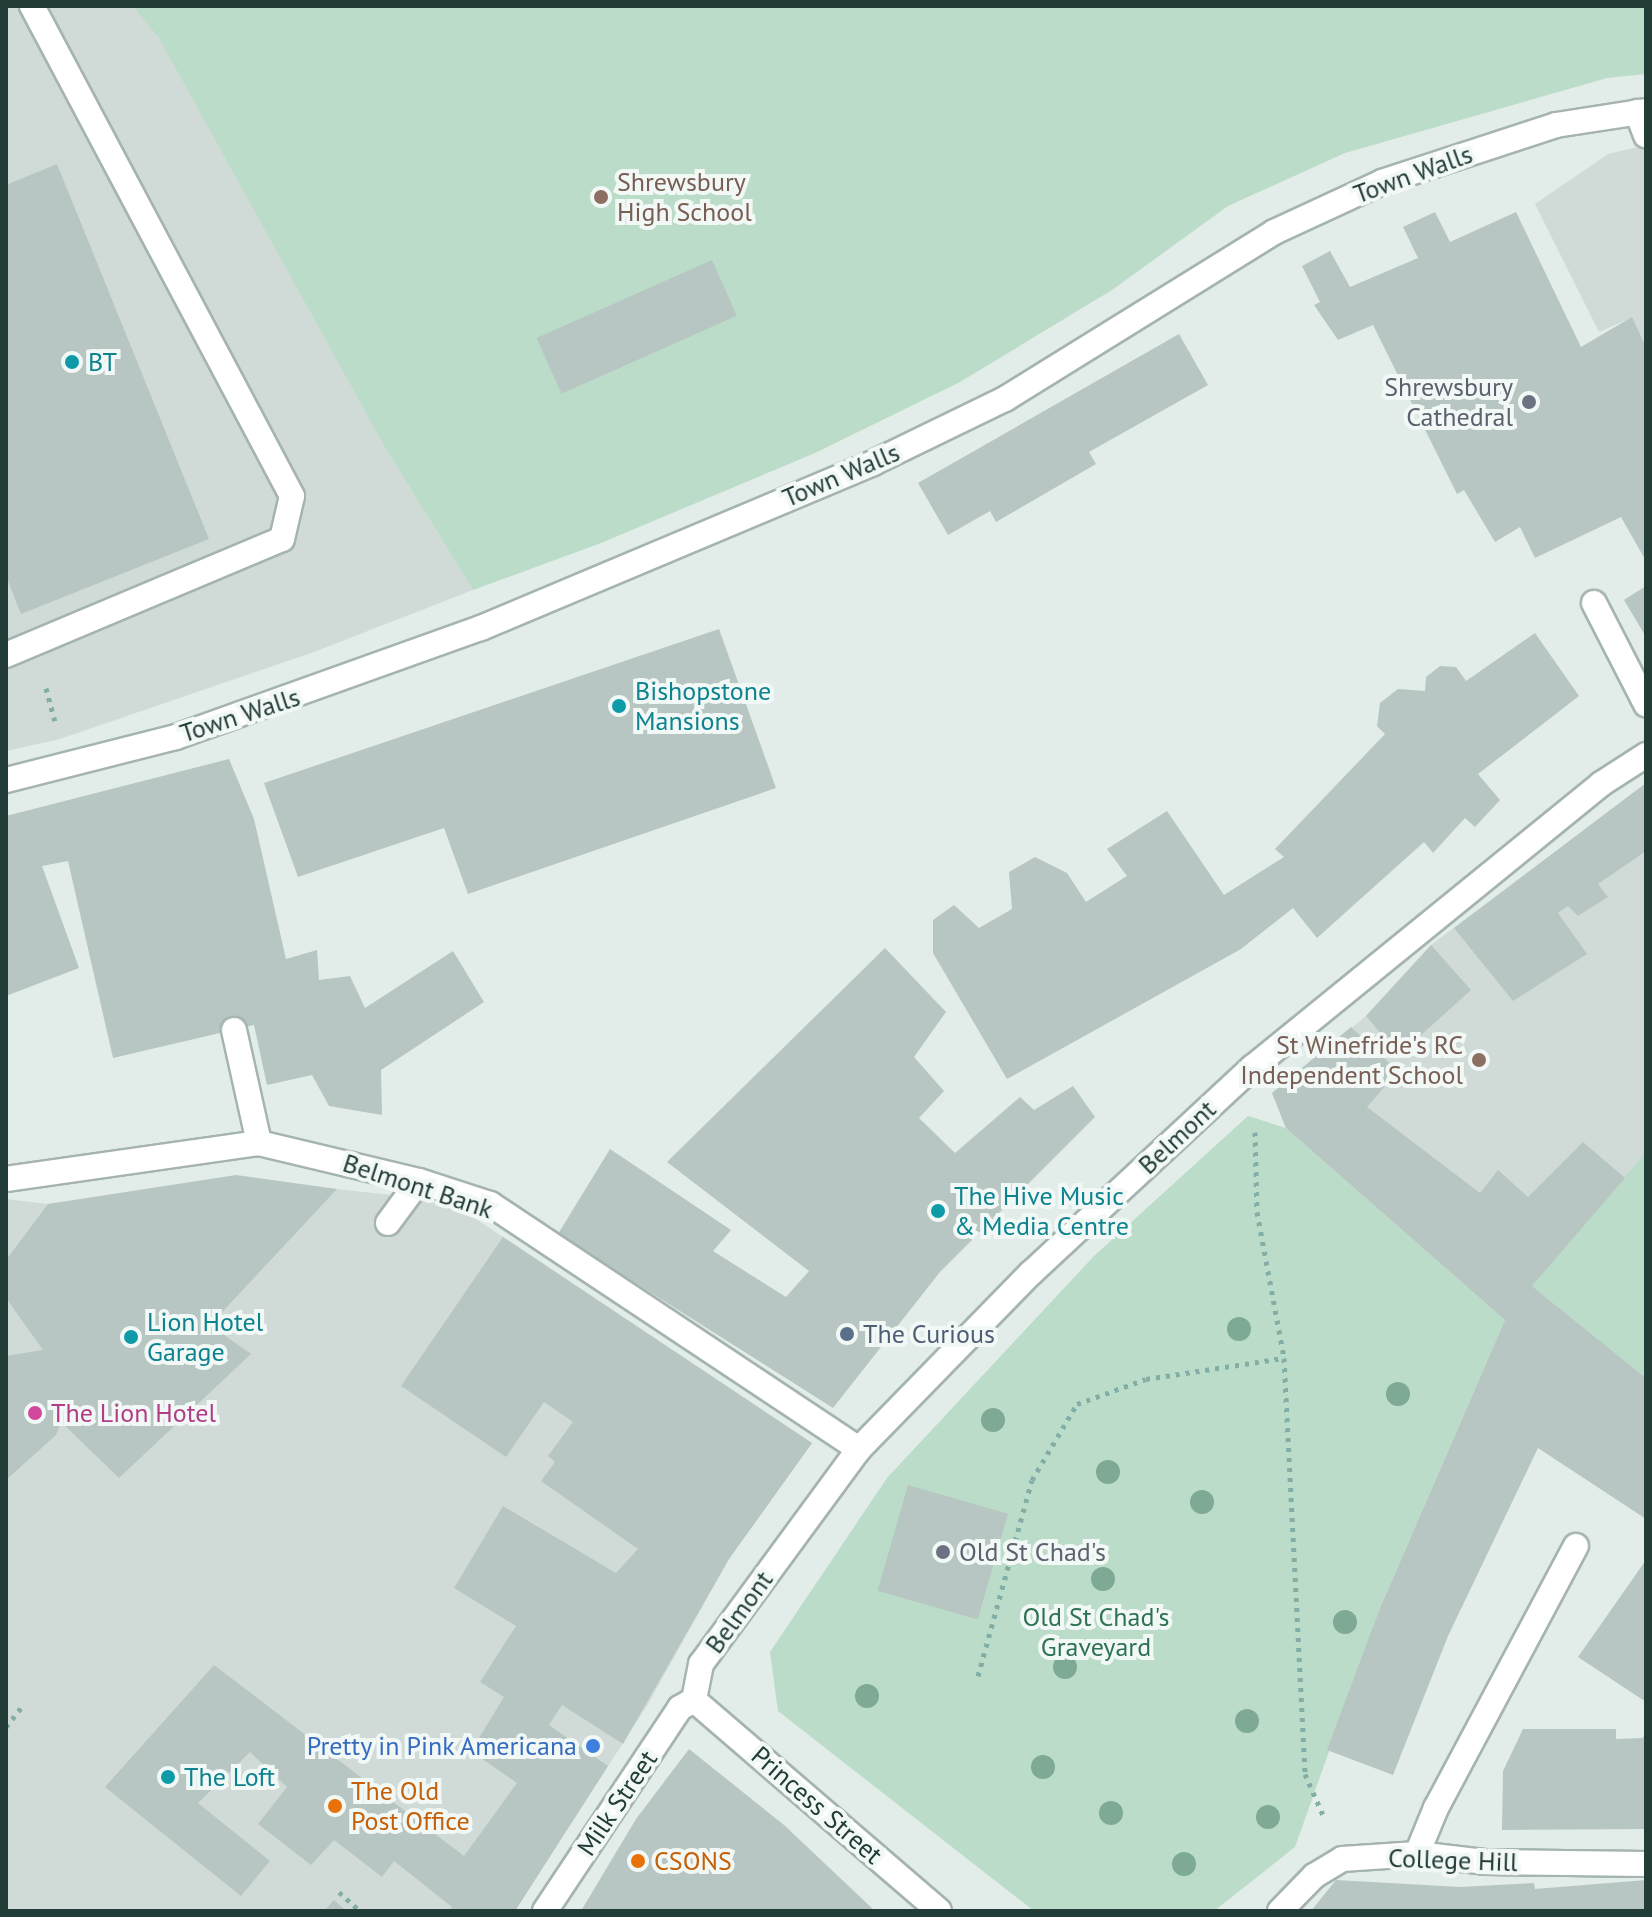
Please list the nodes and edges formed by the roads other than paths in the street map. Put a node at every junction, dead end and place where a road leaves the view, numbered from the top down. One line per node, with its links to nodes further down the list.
1 (32, 6): 4 (street)
2 (1643, 119): 7 (street, Town Walls)
3 (1594, 603): 5 (street)
4 (6, 655)
5 (1646, 704)
6 (1646, 755): 13 (street, Belmont)
7 (6, 780)
8 (234, 1030): 9 (street)
9 (259, 1143): 10 (street, Belmont Bank); 11 (street, Belmont Bank)
10 (6, 1179)
11 (419, 1181): 12 (street); 13 (street, Belmont Bank)
12 (388, 1223)
13 (859, 1449): 15 (street, Belmont)
14 (1576, 1546): 16 (street)
15 (694, 1700): 18 (street, Milk Street); 19 (street, Princess Street)
16 (1417, 1854): 17 (street, College Hill); 20 (street, College Hill)
17 (1646, 1864)
18 (545, 1911)
19 (939, 1911)
20 (1280, 1911)

